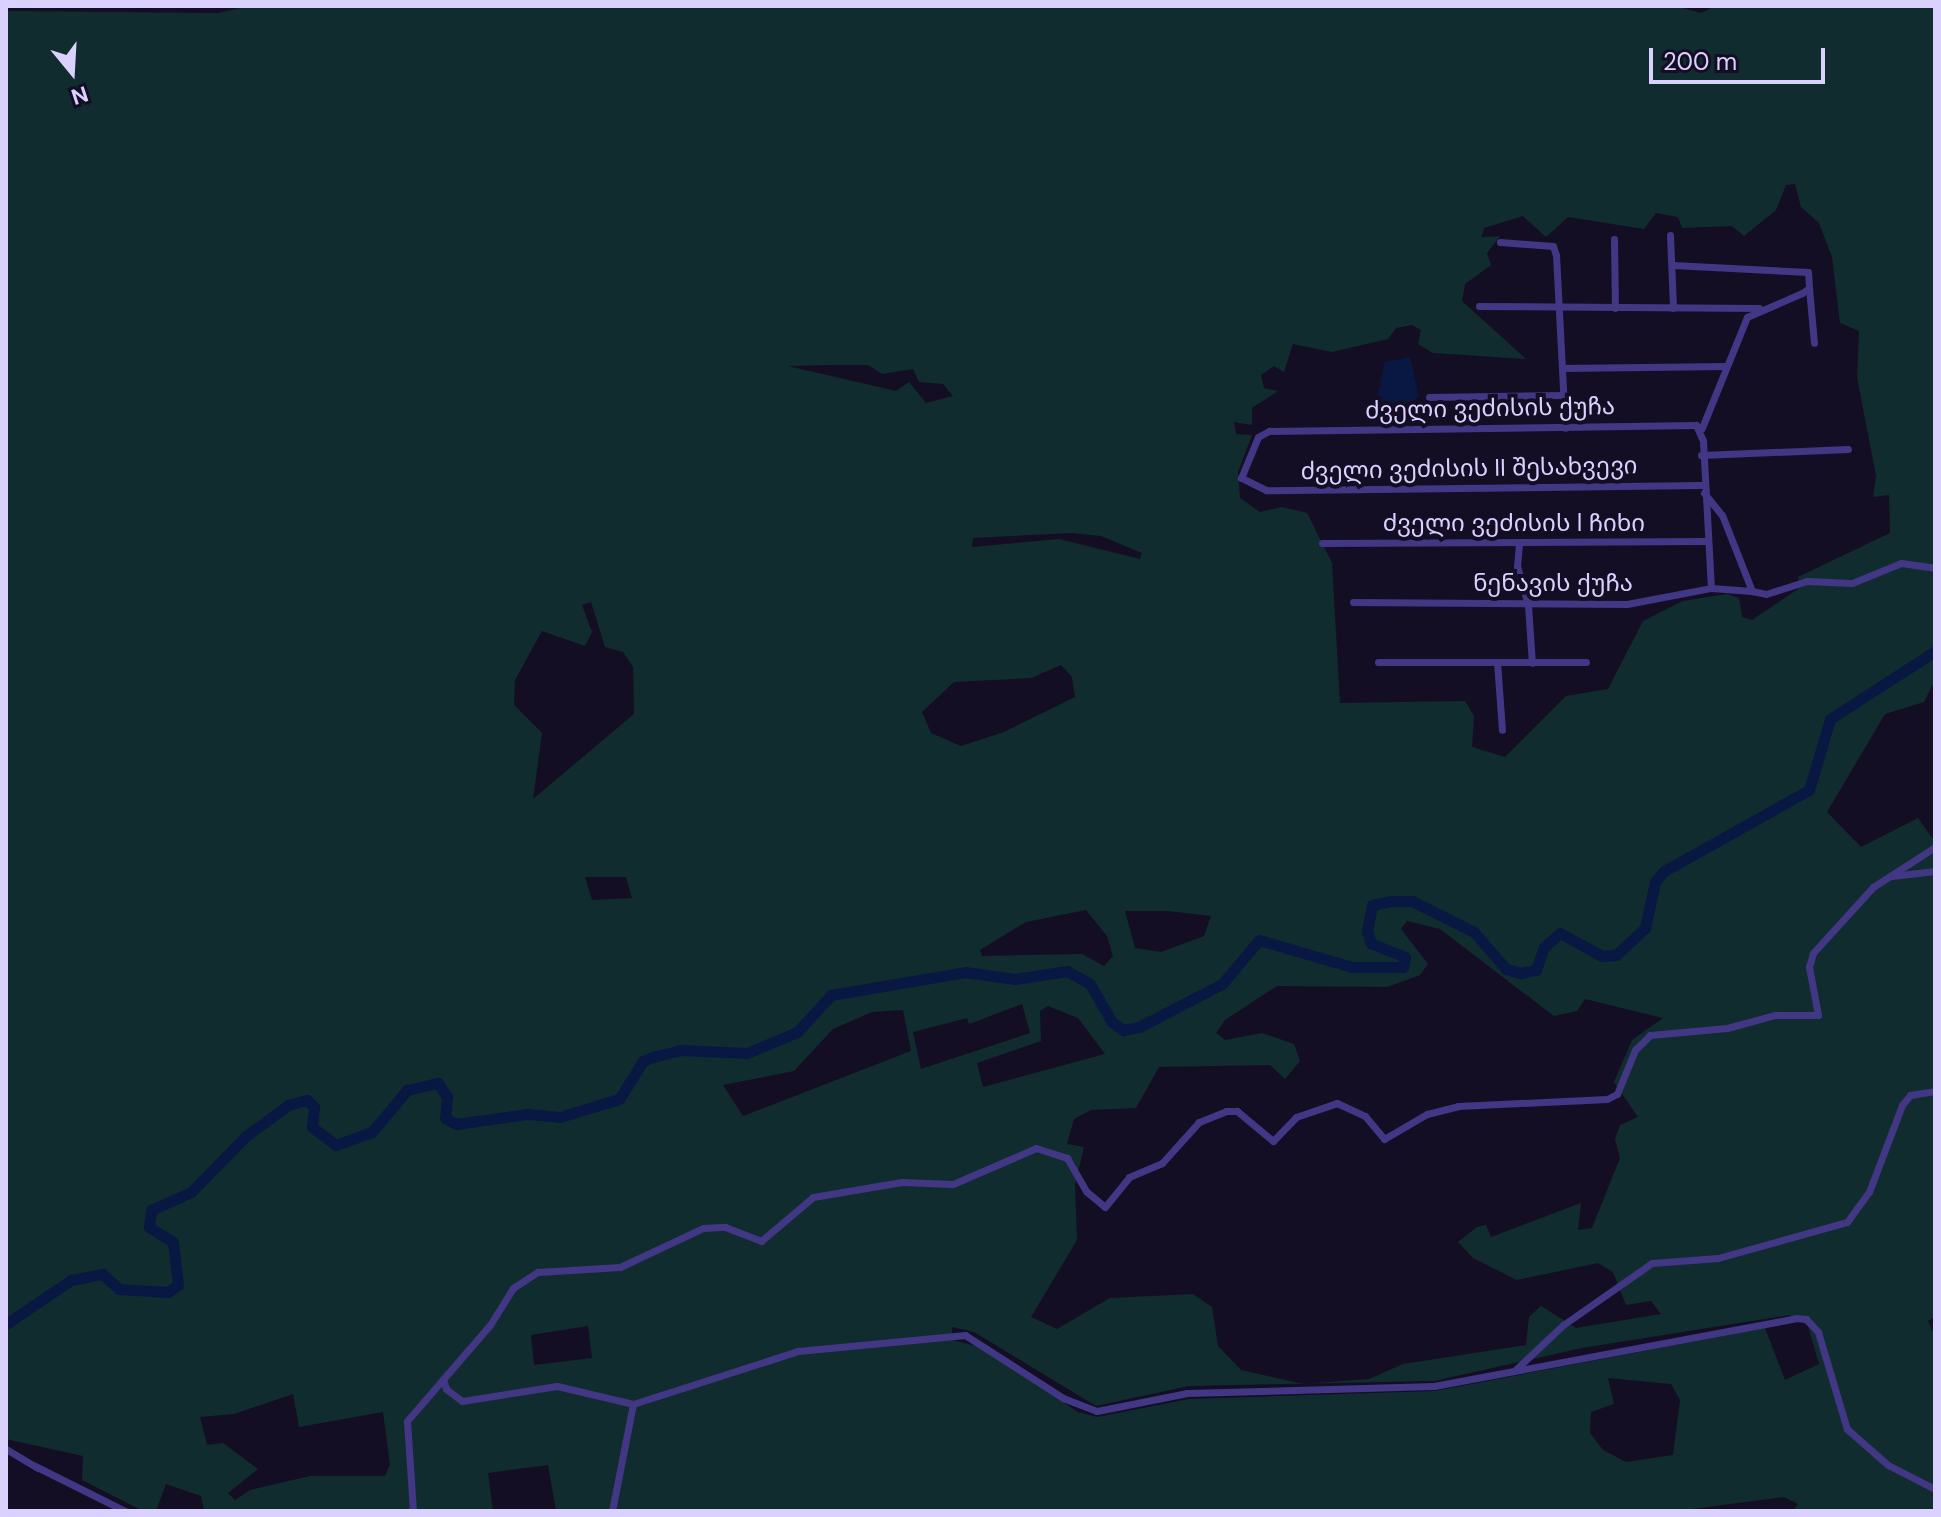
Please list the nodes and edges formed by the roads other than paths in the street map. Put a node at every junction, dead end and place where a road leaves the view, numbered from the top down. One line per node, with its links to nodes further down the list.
1 (1670, 235): 4 (street)
2 (1614, 239): 7 (street)
3 (1500, 242): 10 (street)
4 (1673, 265): 5 (street); 8 (street)
5 (1809, 288): 9 (street); 11 (street)
6 (1479, 306): 10 (street)
7 (1615, 308): 8 (street); 10 (street)
8 (1673, 308): 9 (street)
9 (1761, 308): 12 (street)
10 (1558, 309): 13 (street)
11 (1814, 343)
12 (1726, 366): 13 (street); 17 (street)
13 (1562, 368): 14 (street)
14 (1563, 395): 15 (street); 16 (street)
15 (1429, 397)
16 (1565, 428): 17 (street, ძველი ვეძისის ქუჩა); 20 (street, ძველი ვეძისის ქუჩა)
17 (1702, 428): 19 (street)
18 (1848, 449): 19 (street)
19 (1701, 455): 21 (street)
20 (1241, 478): 21 (street, ძველი ვეძისის II შესახვევი)
21 (1702, 489): 22 (street); 27 (street)
22 (1705, 541): 24 (street, ძველი ვეძისის I ჩიხი); 26 (street)
23 (1322, 543): 24 (street, ძველი ვეძისის I ჩიხი)
24 (1519, 544): 29 (street)
25 (1935, 568): 27 (street)
26 (1711, 588): 27 (street, ნენავის ქუჩა); 29 (street, ნენავის ქუჩა)
27 (1752, 591)
28 (1353, 602): 29 (street, ნენავის ქუჩა)
29 (1528, 605): 33 (street)
30 (1378, 662): 31 (street)
31 (1497, 662): 33 (street); 34 (street)
32 (1586, 662): 33 (street)
33 (1532, 663)
34 (1502, 730)
35 (1935, 847): 37 (street)
36 (1935, 871): 37 (street)
37 (1892, 876): 40 (street)
38 (1935, 1091): 39 (street)
39 (1514, 1371): 41 (street); 45 (street)
40 (443, 1379): 41 (street); 47 (street)
41 (633, 1404): 48 (street)
42 (6, 1449): 43 (street)
43 (35, 1466): 44 (street); 46 (street)
44 (63, 1473)
45 (1935, 1489)
46 (125, 1511)
47 (413, 1511)
48 (612, 1511)

